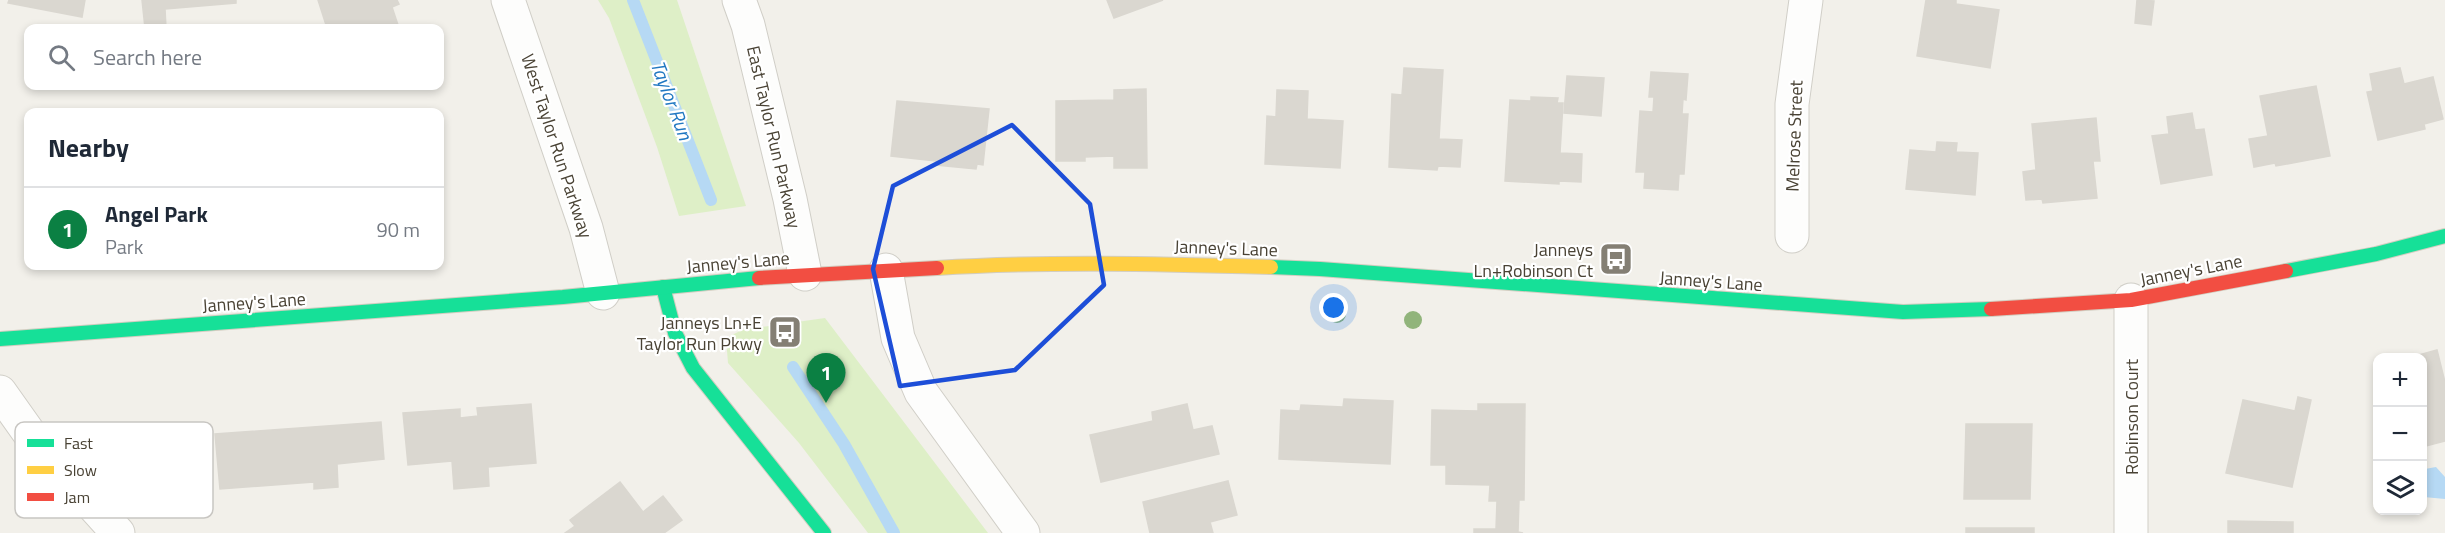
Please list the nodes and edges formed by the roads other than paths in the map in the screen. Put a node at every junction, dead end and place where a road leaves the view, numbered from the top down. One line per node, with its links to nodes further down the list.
1 (508, 0): 9 (street, West Taylor Run Parkway)
2 (740, 0): 7 (street, East Taylor Run Parkway)
3 (1806, 0): 4 (street, Melrose Street)
4 (1792, 236)
5 (2445, 236): 10 (main road, Janney's Lane)
6 (886, 270): 7 (main road, Janney's Lane); 10 (main road, Janney's Lane); 17 (street)
7 (805, 274): 8 (main road, Janney's Lane)
8 (663, 286): 9 (main road, Janney's Lane); 16 (main road)
9 (603, 293): 11 (main road, Janney's Lane)
10 (2131, 300): 18 (street, Robinson Court)
11 (0, 339)
12 (0, 392): 13 (street)
13 (21, 422)
14 (104, 518): 15 (street)
15 (118, 533)
16 (824, 533)
17 (1023, 533)
18 (2131, 533)

